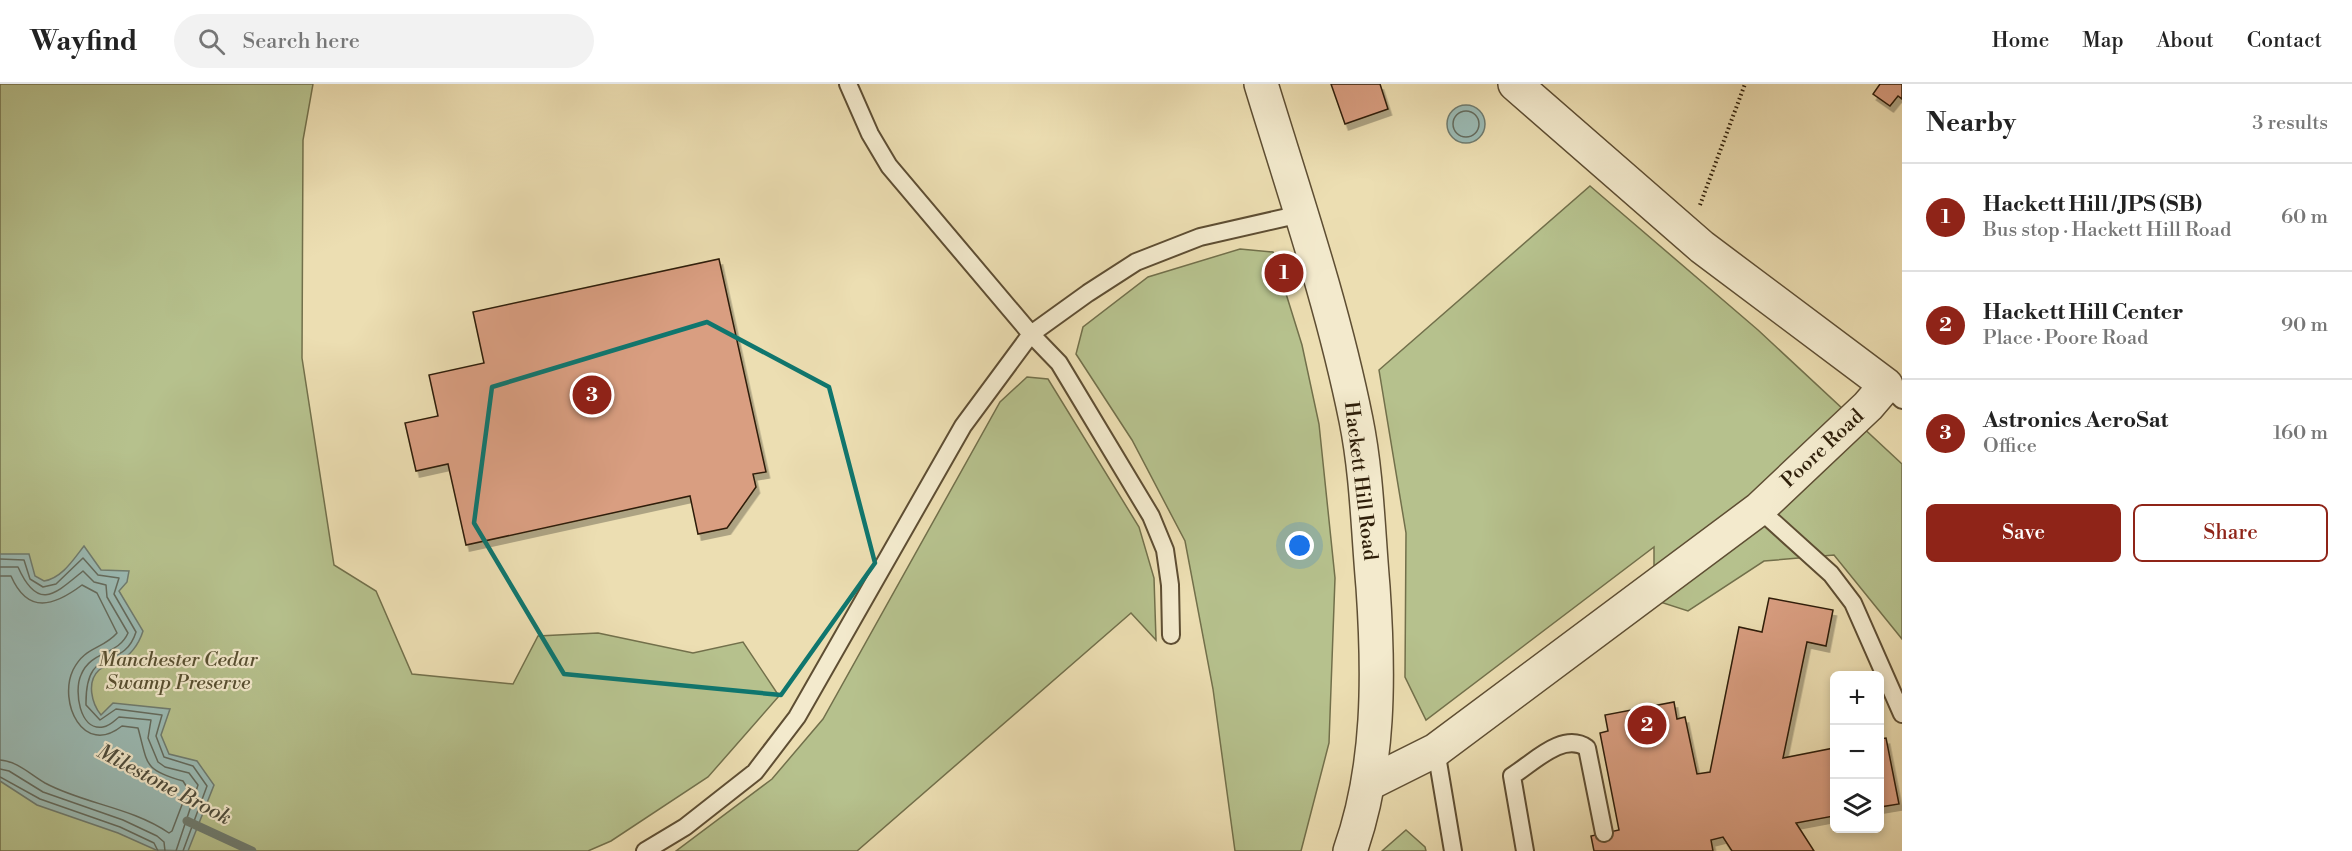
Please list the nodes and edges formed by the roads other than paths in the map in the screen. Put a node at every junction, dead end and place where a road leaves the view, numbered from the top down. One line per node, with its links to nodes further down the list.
1 (848, 84): 5 (lane)
2 (1261, 84): 4 (street, Hackett Hill Road)
3 (1515, 84): 6 (street, Poore Road)
4 (1301, 214): 5 (lane); 11 (street, Hackett Hill Road)
5 (1031, 334): 8 (lane); 13 (lane)
6 (1894, 393): 7 (street, Poore Road)
7 (1759, 509): 9 (lane); 10 (street, Poore Road)
8 (1171, 635)
9 (1902, 714)
10 (1436, 750): 11 (street, Poore Road); 15 (lane)
11 (1368, 784): 14 (street, Hackett Hill Road)
12 (1604, 833): 16 (lane)
13 (645, 851)
14 (1350, 851)
15 (1454, 851)
16 (1525, 851)

